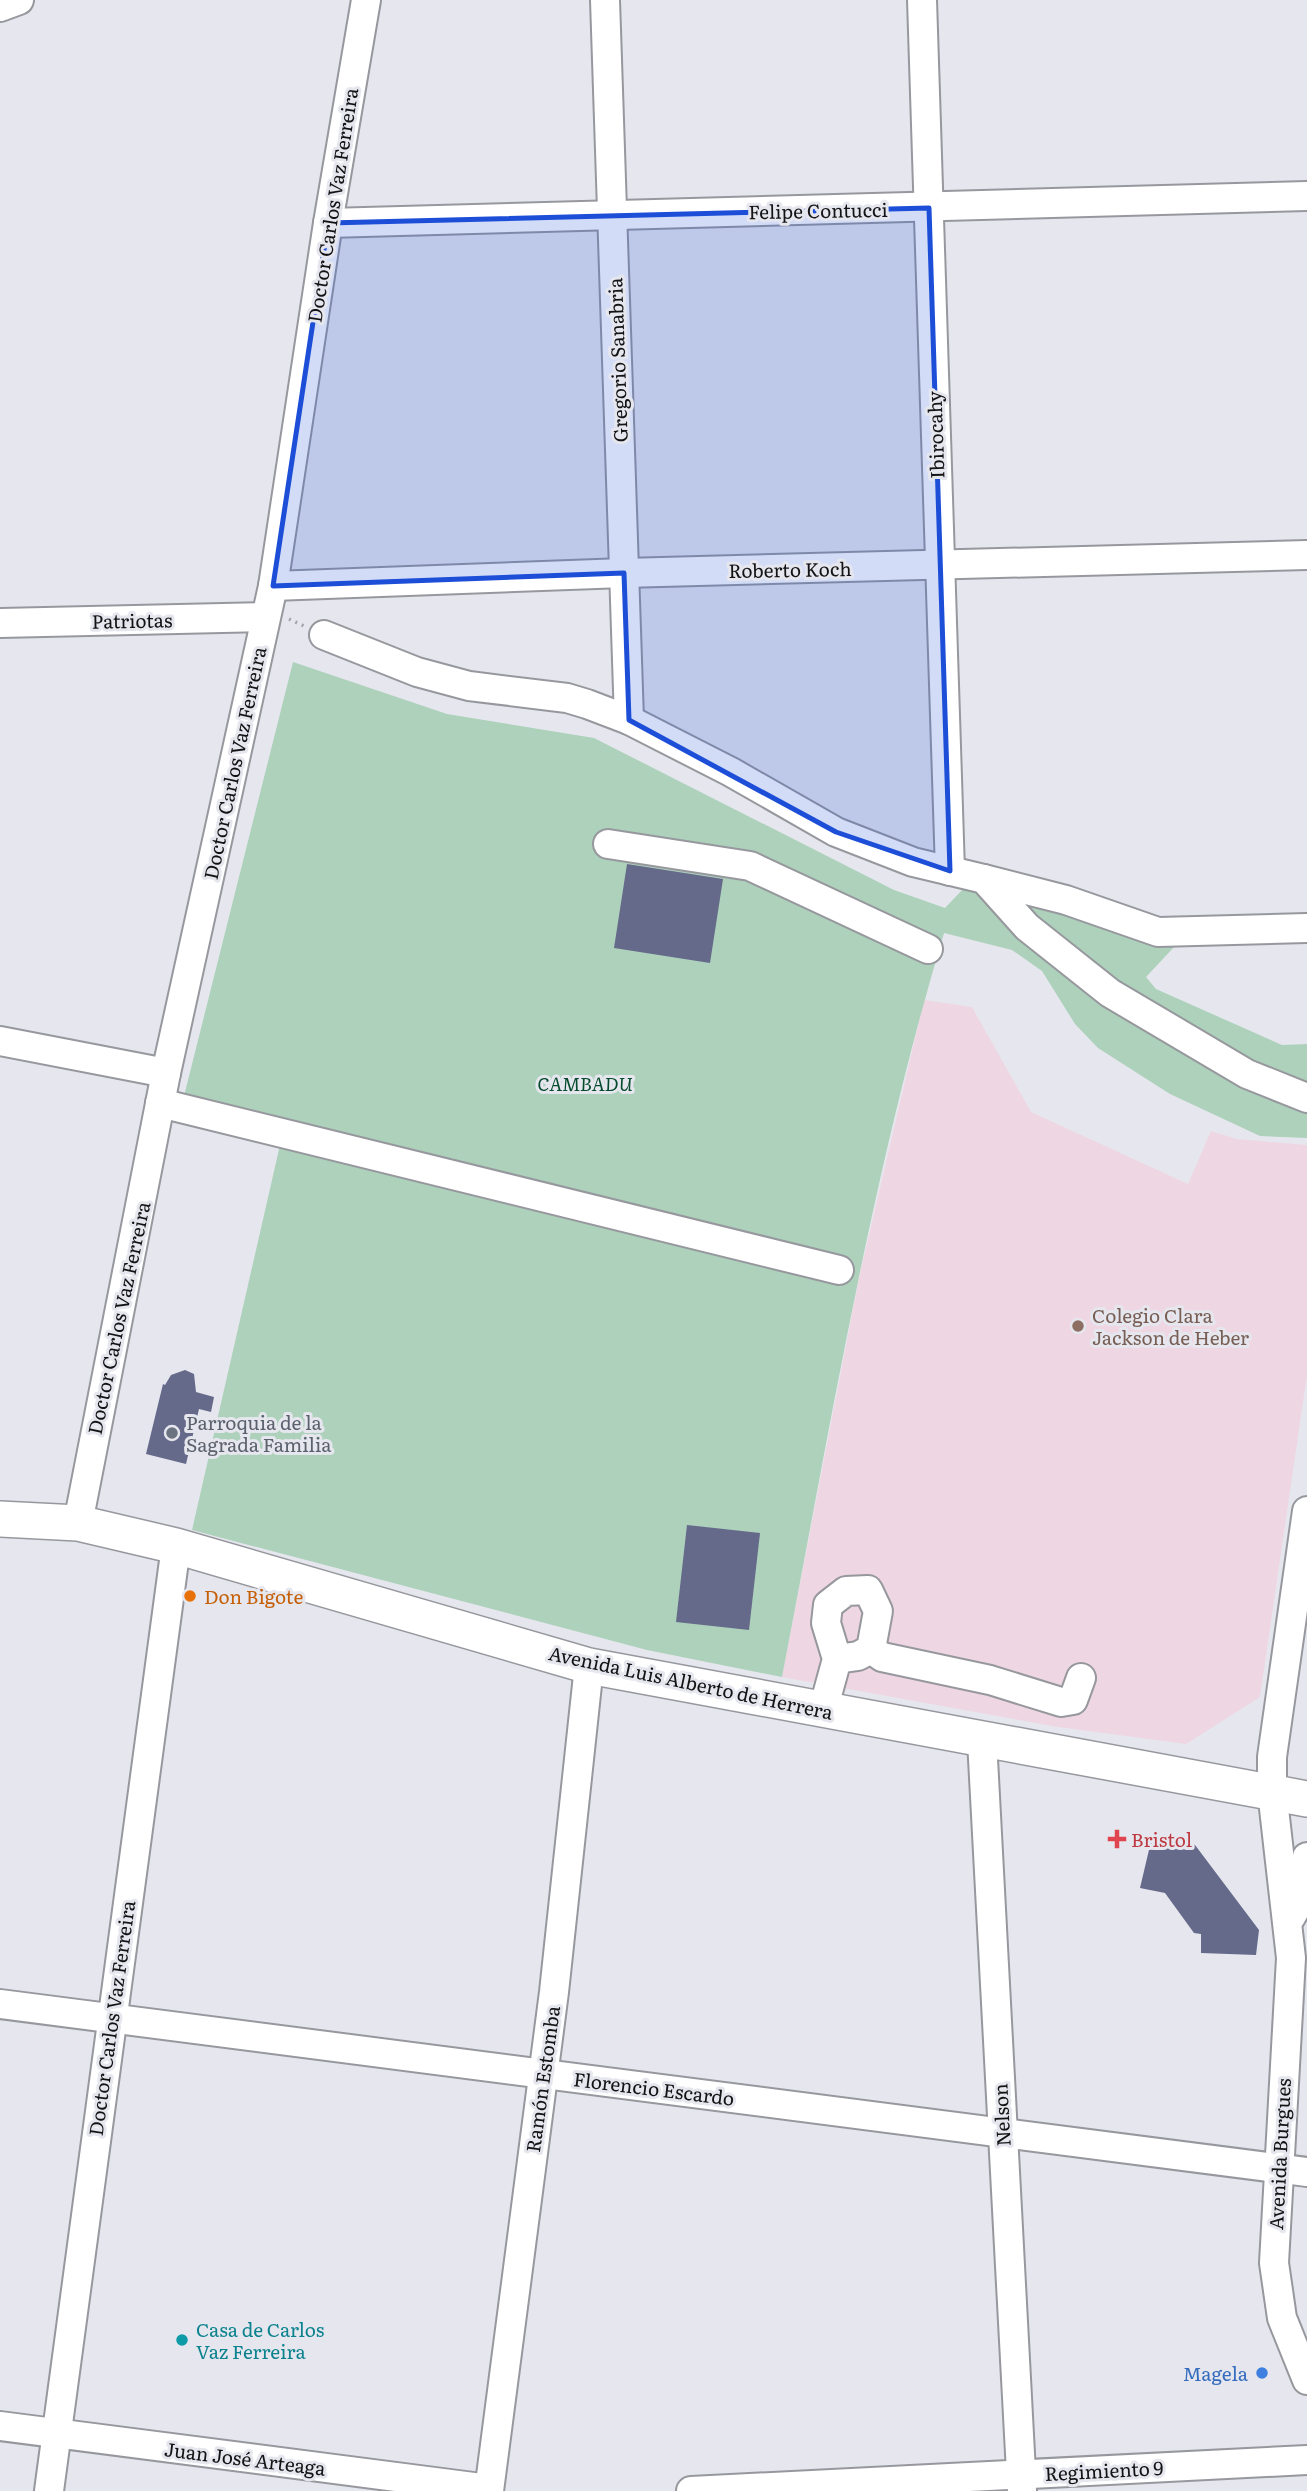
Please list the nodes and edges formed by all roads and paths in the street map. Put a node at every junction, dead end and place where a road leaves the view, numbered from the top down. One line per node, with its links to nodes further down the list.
1 (19, 0): 5 (street)
2 (366, 0): 9 (street, Doctor Carlos Vaz Ferreira)
3 (605, 0): 8 (street, Gregorio Sanabria)
4 (922, 0): 7 (street, Ibirocahy)
5 (0, 7)
6 (1307, 196): 7 (street, Felipe Contucci)
7 (929, 208): 8 (street, Felipe Contucci); 11 (street, Ibirocahy)
8 (613, 213): 9 (street, Felipe Contucci); 12 (street, Gregorio Sanabria)
9 (328, 223): 13 (street, Doctor Carlos Vaz Ferreira)
10 (1307, 555): 11 (street, Roberto Koch)
11 (939, 566): 12 (street, Roberto Koch); 19 (street, Ibirocahy)
12 (624, 573): 13 (street, Roberto Koch); 17 (street, Gregorio Sanabria)
13 (273, 586): 14 (street, Doctor Carlos Vaz Ferreira)
14 (265, 617): 15 (street, Patriotas); 24 (street, Doctor Carlos Vaz Ferreira)
15 (0, 623)
16 (324, 635): 17 (street)
17 (629, 720): 19 (street)
18 (608, 844): 22 (street)
19 (950, 871): 20 (street)
20 (984, 880): 21 (street); 25 (street)
21 (1307, 928)
22 (928, 948)
23 (0, 1041): 24 (street)
24 (166, 1073): 26 (street, Doctor Carlos Vaz Ferreira)
25 (1307, 1098)
26 (160, 1103): 27 (street); 30 (street, Doctor Carlos Vaz Ferreira)
27 (839, 1270)
28 (1307, 1511): 38 (street, Avenida Burgues)
29 (0, 1520): 30 (main road, Avenida Luis Alberto de Herrera)
30 (78, 1522): 31 (main road, Avenida Luis Alberto de Herrera)
31 (176, 1546): 34 (main road, Avenida Luis Alberto de Herrera); 43 (street, Doctor Carlos Vaz Ferreira)
32 (870, 1649): 33 (street); 33 (street); 35 (street)
33 (836, 1659): 36 (street)
34 (589, 1665): 36 (main road, Avenida Luis Alberto de Herrera); 44 (street, Ramón Estomba)
35 (1082, 1678)
36 (823, 1710): 37 (main road, Avenida Luis Alberto de Herrera)
37 (982, 1740): 38 (main road, Avenida Luis Alberto de Herrera); 45 (street, Nelson)
38 (1272, 1791): 39 (main road, Avenida Luis Alberto de Herrera); 41 (street, Avenida Burgues)
39 (1307, 1799)
40 (1307, 1857): 41 (street, Avenida Burgues)
41 (1288, 1923): 46 (street, Avenida Burgues)
42 (0, 2004): 43 (street, Florencio Escardo)
43 (111, 2019): 44 (street, Florencio Escardo); 50 (street, Doctor Carlos Vaz Ferreira)
44 (542, 2074): 45 (street, Florencio Escardo); 54 (street, Ramón Estomba)
45 (1002, 2133): 46 (street, Florencio Escardo); 52 (street, Nelson)
46 (1277, 2168): 47 (street, Florencio Escardo); 48 (street, Avenida Burgues)
47 (1307, 2172)
48 (1307, 2380)
49 (0, 2426): 50 (street, Juan José Arteaga)
50 (56, 2433): 54 (street, Juan José Arteaga); 55 (street, Doctor Carlos Vaz Ferreira)
51 (1307, 2460): 52 (street, Regimiento 9)
52 (1021, 2483): 53 (street, Regimiento 9)
53 (896, 2486): 56 (street, Regimiento 9)
54 (489, 2490)
55 (49, 2491)
56 (691, 2491)

